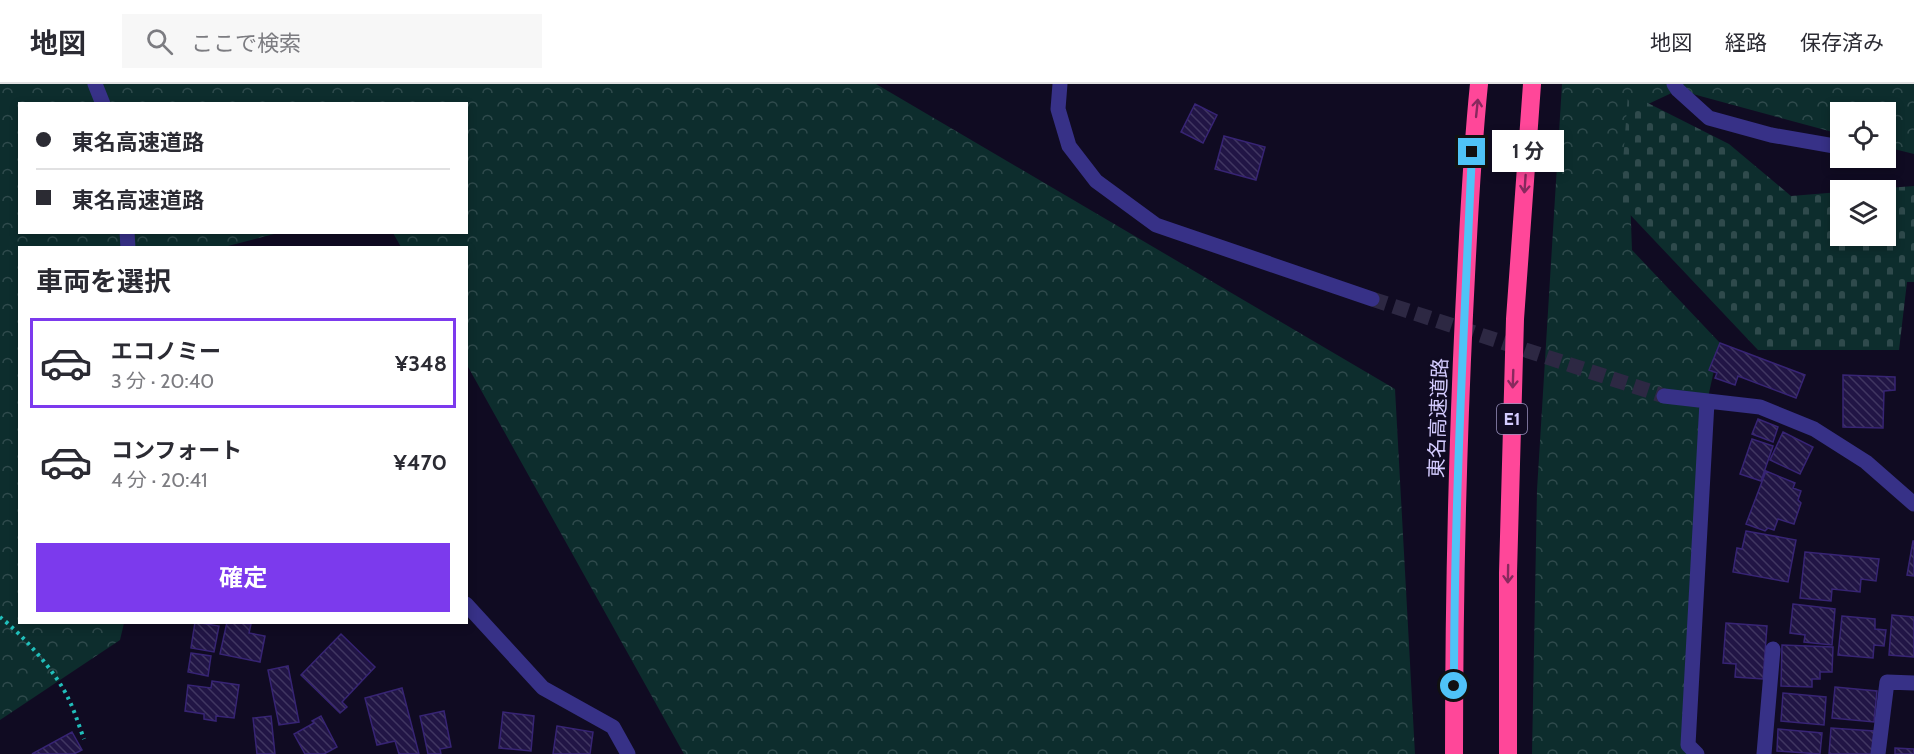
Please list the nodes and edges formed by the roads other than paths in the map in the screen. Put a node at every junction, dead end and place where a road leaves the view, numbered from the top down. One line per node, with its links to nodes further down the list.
1 (95, 84): 6 (street)
2 (1060, 84): 8 (street)
3 (1479, 84): 16 (highway, 東名高速道路, one-way to 3)
4 (1532, 84): 17 (highway, E1, one-way to 17)
5 (1674, 84): 7 (street)
6 (102, 102)
7 (1830, 145)
8 (1372, 299)
9 (1664, 396): 10 (street)
10 (1707, 402): 11 (street); 18 (street)
11 (1914, 504)
12 (468, 606): 15 (street)
13 (1773, 649): 19 (street)
14 (1914, 683): 20 (street)
15 (628, 754)
16 (1454, 754)
17 (1508, 754)
18 (1696, 754)
19 (1764, 754)
20 (1878, 754)

